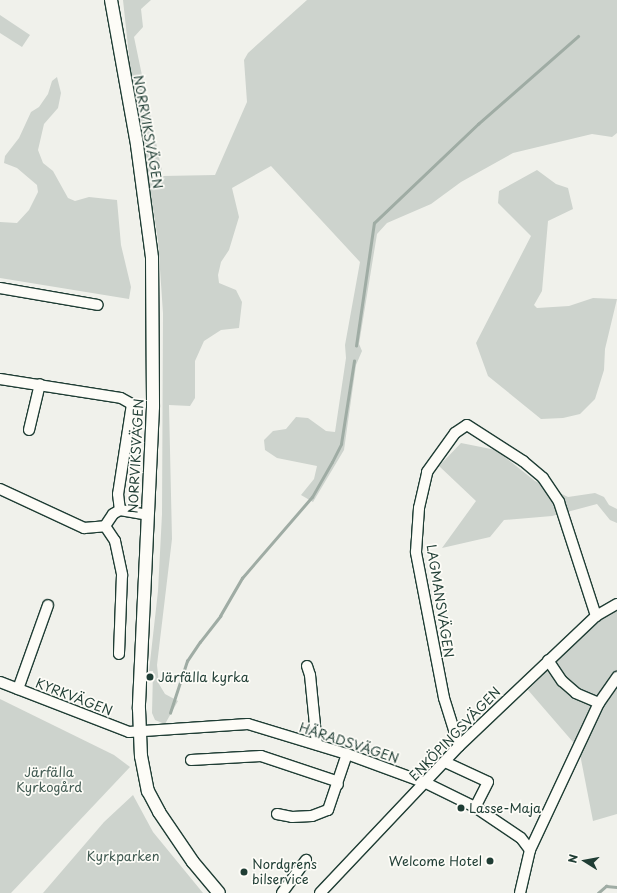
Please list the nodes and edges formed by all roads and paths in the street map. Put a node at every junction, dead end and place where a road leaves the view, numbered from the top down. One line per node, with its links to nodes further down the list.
1 (111, 0): 9 (street, NORRVIKSVÄGEN)
2 (0, 288): 3 (street)
3 (98, 305)
4 (0, 379): 5 (street)
5 (40, 384): 6 (street); 8 (street)
6 (29, 430)
7 (0, 489): 10 (street)
8 (120, 510): 9 (street); 10 (street)
9 (148, 515): 21 (street, NORRVIKSVÄGEN)
10 (104, 526): 14 (street)
11 (617, 604): 13 (street, ENKÖPINGSVÄGEN)
12 (48, 605): 19 (street)
13 (596, 616): 15 (street, ENKÖPINGSVÄGEN); 23 (street, LAGMANSVÄGEN)
14 (119, 654)
15 (548, 660): 20 (street); 23 (street, ENKÖPINGSVÄGEN)
16 (307, 666): 22 (street)
17 (617, 677): 20 (street)
18 (0, 682): 19 (street, KYRKVÄGEN)
19 (18, 689): 21 (street, KYRKVÄGEN)
20 (599, 703): 31 (street)
21 (139, 732): 22 (street, HÄRADSVÄGEN); 33 (street, NORRVIKSVÄGEN)
22 (317, 745): 24 (street, HÄRADSVÄGEN)
23 (459, 746): 26 (street, ENKÖPINGSVÄGEN)
24 (347, 754): 27 (street, HÄRADSVÄGEN); 28 (street)
25 (190, 760): 28 (street)
26 (444, 762): 27 (street, ENKÖPINGSVÄGEN); 29 (street)
27 (426, 783): 29 (street, HÄRADSVÄGEN); 35 (street, ENKÖPINGSVÄGEN)
28 (338, 785): 30 (street)
29 (475, 807): 31 (street, HÄRADSVÄGEN)
30 (277, 814)
31 (530, 850): 36 (street)
32 (306, 860): 34 (street)
33 (219, 893)
34 (282, 893)
35 (320, 893)
36 (520, 893)

